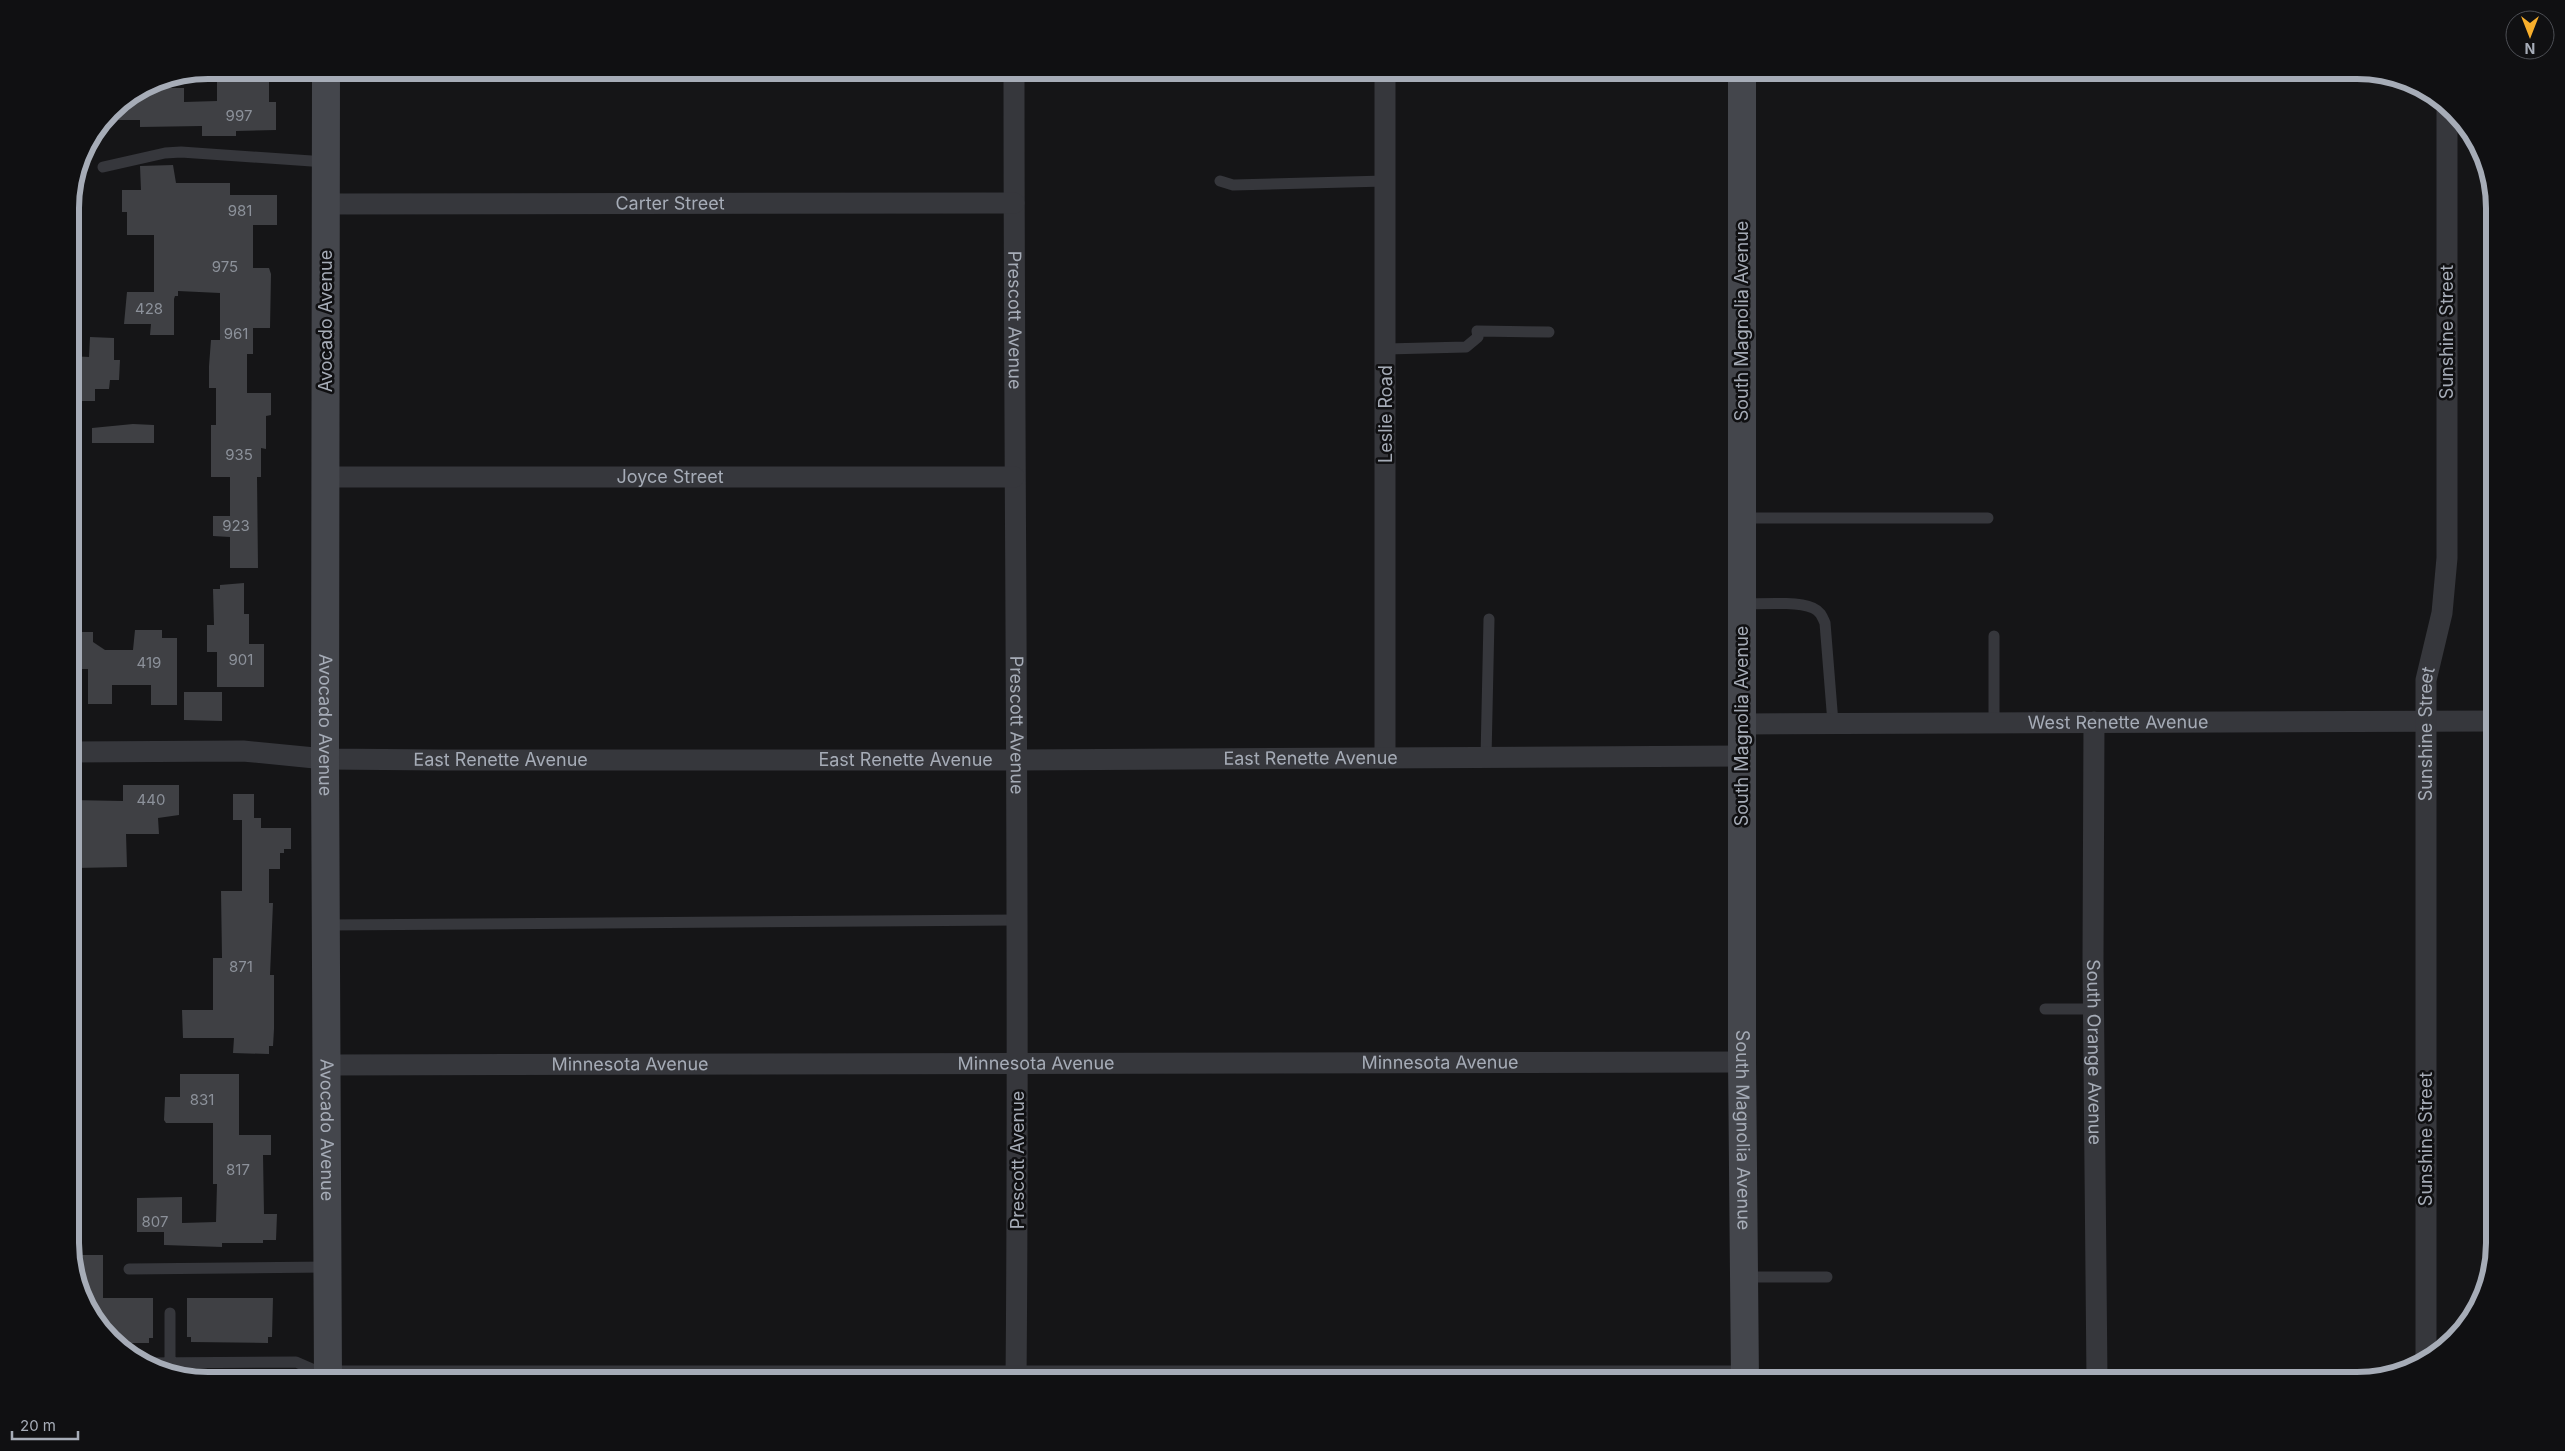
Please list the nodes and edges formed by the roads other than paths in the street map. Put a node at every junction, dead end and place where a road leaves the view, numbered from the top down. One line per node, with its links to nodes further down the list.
1 (326, 79): 6 (main road, Avocado Avenue)
2 (1014, 79): 10 (street, Prescott Avenue)
3 (1385, 79): 9 (street, Leslie Road)
4 (1742, 79): 16 (main road, South Magnolia Avenue)
5 (2447, 116): 21 (street, Sunshine Street)
6 (326, 162): 7 (lane); 11 (main road, Avocado Avenue)
7 (103, 167)
8 (1220, 180): 9 (lane)
9 (1385, 181): 13 (street, Leslie Road)
10 (1014, 203): 11 (street, Carter Street); 15 (street, Prescott Avenue)
11 (326, 204): 14 (main road, Avocado Avenue)
12 (1549, 332): 13 (lane)
13 (1386, 349): 29 (street, Leslie Road)
14 (326, 477): 15 (street, Joyce Street); 31 (main road, Avocado Avenue)
15 (1014, 477): 32 (street, Prescott Avenue)
16 (1742, 518): 17 (lane); 18 (main road, South Magnolia Avenue)
17 (1988, 518)
18 (1742, 604): 25 (lane); 26 (main road, South Magnolia Avenue)
19 (1489, 619): 30 (lane)
20 (1994, 636): 23 (lane)
21 (2426, 721): 22 (street, West Renette Avenue); 24 (street, West Renette Avenue); 45 (street, Sunshine Street)
22 (2486, 721)
23 (1994, 722): 24 (street, West Renette Avenue); 25 (street, West Renette Avenue)
24 (2094, 722): 36 (street, South Orange Avenue)
25 (1833, 723): 26 (street, West Renette Avenue)
26 (1742, 724): 28 (main road, South Magnolia Avenue)
27 (79, 752): 31 (street, East Renette Avenue)
28 (1742, 756): 30 (street, East Renette Avenue); 38 (main road, South Magnolia Avenue)
29 (1385, 758): 30 (street, East Renette Avenue); 32 (street, East Renette Avenue)
30 (1486, 758)
31 (325, 759): 32 (street, East Renette Avenue); 34 (main road, Avocado Avenue)
32 (1016, 760): 33 (street, Prescott Avenue)
33 (1017, 920): 34 (lane); 37 (street, Prescott Avenue)
34 (327, 925): 39 (main road, Avocado Avenue)
35 (2045, 1009): 36 (lane)
36 (2093, 1009): 52 (street, South Orange Avenue)
37 (1019, 1062): 38 (street, Minnesota Avenue); 39 (street, Minnesota Avenue); 50 (street, Prescott Avenue)
38 (1742, 1062): 42 (main road, South Magnolia Avenue)
39 (328, 1065): 40 (main road, Avocado Avenue)
40 (328, 1267): 41 (lane); 49 (main road, Avocado Avenue)
41 (129, 1269)
42 (1744, 1277): 43 (lane); 51 (main road, South Magnolia Avenue)
43 (1827, 1277)
44 (170, 1313): 46 (lane)
45 (2426, 1352)
46 (170, 1367)
47 (172, 1367): 48 (lane)
48 (316, 1372)
49 (328, 1372)
50 (1016, 1372)
51 (1745, 1372)
52 (2096, 1372)

